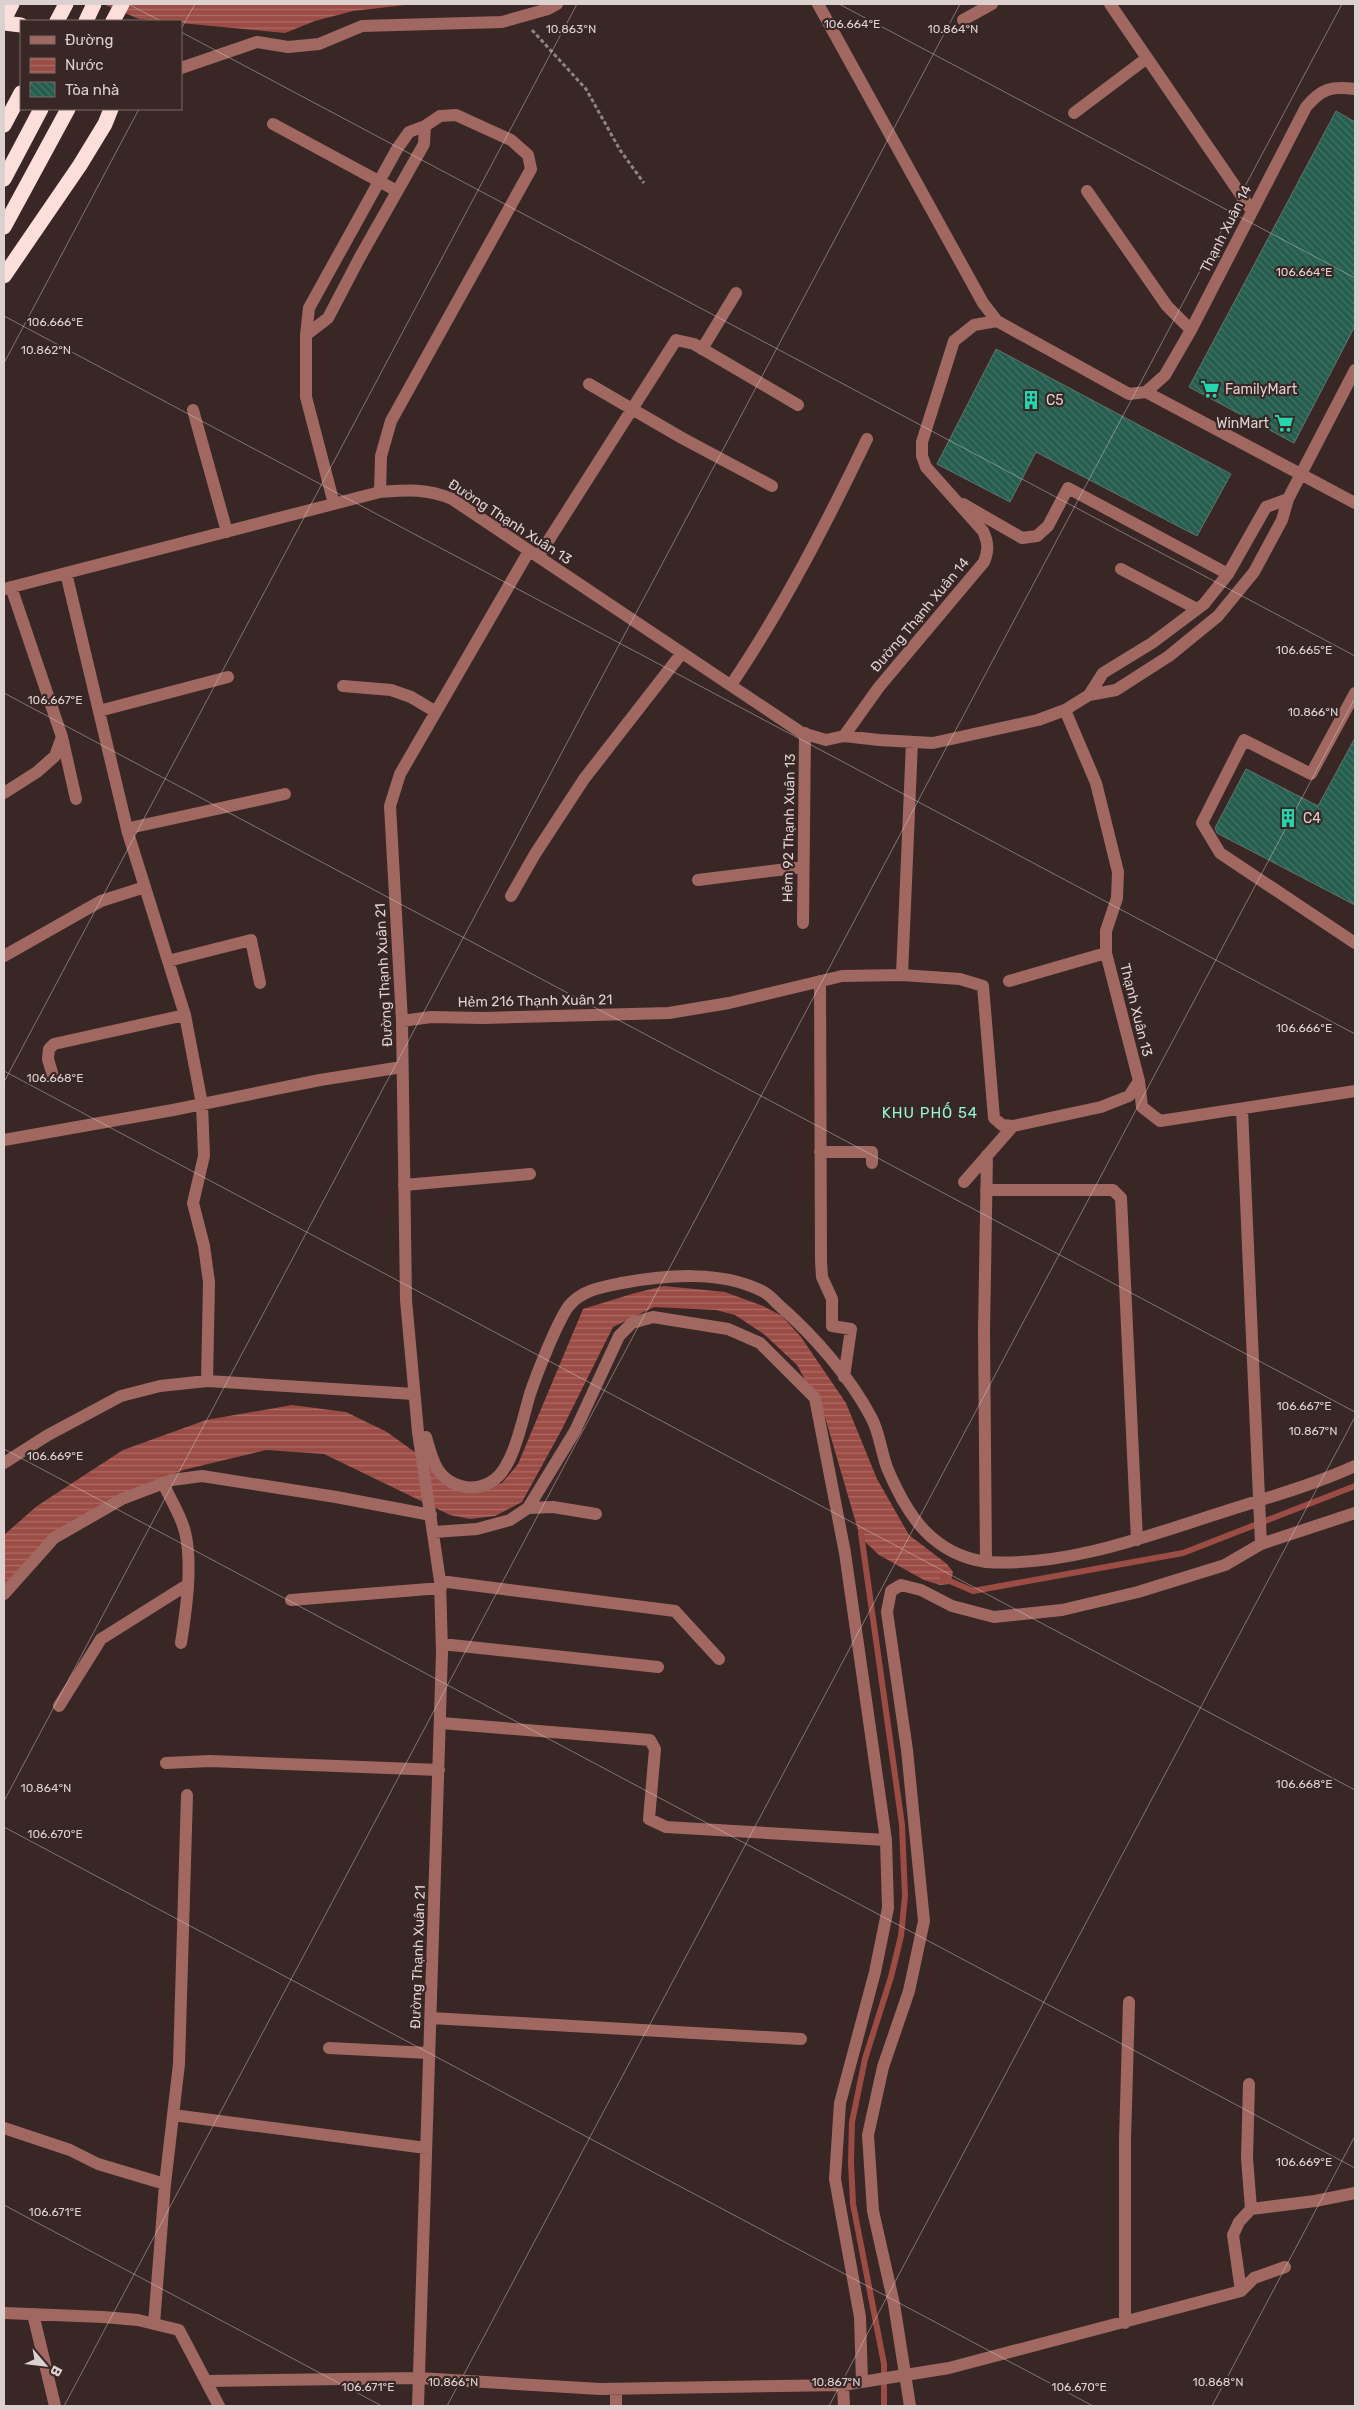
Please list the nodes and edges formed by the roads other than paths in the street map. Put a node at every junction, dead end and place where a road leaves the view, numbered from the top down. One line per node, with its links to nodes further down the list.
1 (12, 4): 13 (highway)
2 (66, 4): 9 (highway)
3 (94, 4): 10 (highway)
4 (122, 4): 11 (highway)
5 (557, 4): 16 (street)
6 (818, 4): 34 (street)
7 (992, 4): 12 (street)
8 (1110, 4): 15 (street)
9 (58, 20)
10 (86, 20)
11 (114, 20)
12 (963, 20)
13 (4, 22): 14 (highway)
14 (20, 25)
15 (1147, 58): 22 (street); 30 (street)
16 (182, 68)
17 (1355, 89): 30 (street, Thạnh Xuân 14)
18 (20, 95): 24 (highway)
19 (40, 110): 26 (highway)
20 (67, 110): 31 (highway)
21 (111, 110): 32 (highway)
22 (1074, 113)
23 (273, 124): 27 (street)
24 (4, 125)
25 (425, 126): 27 (street); 29 (street); 47 (street)
26 (4, 179)
27 (379, 181): 29 (street); 36 (street)
28 (1087, 190): 35 (street)
29 (397, 191): 36 (street)
30 (1252, 212): 35 (street, Thạnh Xuân 14)
31 (4, 227)
32 (4, 276)
33 (736, 292): 37 (street)
34 (997, 321): 40 (street); 48 (street, Đường Thạnh Xuân 14)
35 (1191, 330): 40 (street, Thạnh Xuân 14)
36 (306, 335): 51 (street)
37 (702, 349): 41 (street); 42 (street, Đường Thạnh Xuân 21)
38 (1355, 370): 45 (street)
39 (589, 384): 42 (street)
40 (1146, 392): 45 (street)
41 (798, 405)
42 (631, 409): 46 (street); 53 (street, Đường Thạnh Xuân 21)
43 (193, 410): 52 (street)
44 (867, 439): 62 (street)
45 (1301, 474): 49 (street); 50 (street)
46 (772, 486)
47 (380, 492): 51 (street, Đường Thạnh Xuân 13); 53 (street, Đường Thạnh Xuân 13)
48 (953, 498): 56 (street); 69 (street, Đường Thạnh Xuân 14)
49 (1288, 499): 56 (street); 64 (street)
50 (1355, 503)
51 (334, 504): 52 (street, Đường Thạnh Xuân 13)
52 (227, 532): 55 (street, Đường Thạnh Xuân 13)
53 (533, 554): 59 (street, Đường Thạnh Xuân 13); 67 (street, Đường Thạnh Xuân 21)
54 (1121, 569): 58 (street)
55 (66, 573): 57 (street, Đường Thạnh Xuân 13); 66 (street)
56 (1228, 574): 58 (street)
57 (7, 588): 70 (street)
58 (1197, 609): 64 (street)
59 (682, 653): 62 (street, Đường Thạnh Xuân 13); 79 (street)
60 (228, 677): 66 (street)
61 (343, 686): 67 (street)
62 (731, 686): 68 (street, Đường Thạnh Xuân 13)
63 (1355, 692): 81 (street)
64 (1089, 695): 65 (street)
65 (1065, 710): 71 (street); 82 (street, Thạnh Xuân 13)
66 (99, 711): 75 (street)
67 (436, 712): 90 (street, Đường Thạnh Xuân 21)
68 (805, 734): 69 (street, Đường Thạnh Xuân 13); 76 (street, Hẻm 92 Thạnh Xuân 13)
69 (844, 736): 71 (street)
70 (62, 737): 72 (street); 74 (street)
71 (912, 742): 85 (street)
72 (4, 793)
73 (285, 794): 75 (street)
74 (76, 799)
75 (128, 833): 78 (street)
76 (803, 867): 77 (street); 80 (street, Hẻm 92 Thạnh Xuân 13)
77 (698, 880)
78 (145, 887): 83 (street); 84 (street)
79 (512, 896)
80 (802, 923)
81 (1355, 943)
82 (1106, 953): 86 (street); 93 (street, Thạnh Xuân 13)
83 (4, 956)
84 (168, 961): 88 (street); 89 (street)
85 (902, 975): 87 (street, Hẻm 216 Thạnh Xuân 21); 97 (street, Hẻm 216 Thạnh Xuân 21)
86 (1009, 981)
87 (820, 982): 90 (street, Hẻm 216 Thạnh Xuân 21); 99 (street)
88 (260, 983)
89 (185, 1015): 92 (street); 95 (street)
90 (402, 1021): 91 (street, Đường Thạnh Xuân 21)
91 (402, 1067): 95 (street); 104 (street, Đường Thạnh Xuân 21)
92 (53, 1076)
93 (1139, 1081): 96 (street, Thạnh Xuân 13); 97 (street)
94 (1355, 1091): 96 (street, Thạnh Xuân 13)
95 (202, 1104): 98 (street); 107 (street)
96 (1242, 1109): 113 (street)
97 (1013, 1126): 100 (street)
98 (4, 1140)
99 (820, 1152): 101 (street); 106 (street)
100 (987, 1155): 103 (street); 105 (street)
101 (872, 1163)
102 (530, 1174): 104 (street)
103 (964, 1182)
104 (404, 1185): 108 (street, Đường Thạnh Xuân 21)
105 (986, 1190): 119 (street); 121 (street)
106 (844, 1377): 109 (street); 121 (street)
107 (207, 1381): 108 (street); 110 (street)
108 (414, 1394): 109 (street, Đường Thạnh Xuân 21)
109 (418, 1427): 115 (street, Đường Thạnh Xuân 21)
110 (4, 1463)
111 (1355, 1466): 113 (street)
112 (163, 1483): 115 (street); 122 (street); 124 (street)
113 (1258, 1501): 119 (street); 120 (street)
114 (528, 1508): 117 (street); 118 (street); 135 (street)
115 (431, 1513): 118 (street, Đường Thạnh Xuân 21)
116 (1355, 1513): 120 (street)
117 (596, 1514)
118 (434, 1532): 123 (street, Đường Thạnh Xuân 21)
119 (1137, 1540): 121 (street)
120 (1261, 1544): 154 (street)
121 (986, 1562)
122 (187, 1585): 126 (street); 130 (street)
123 (440, 1585): 125 (street); 127 (street, Đường Thạnh Xuân 21); 128 (street)
124 (4, 1594)
125 (291, 1600)
126 (181, 1643)
127 (442, 1644): 129 (street); 131 (street, Đường Thạnh Xuân 21)
128 (719, 1659)
129 (658, 1667)
130 (59, 1706)
131 (441, 1723): 133 (street, Đường Thạnh Xuân 21); 135 (street)
132 (166, 1763): 133 (street)
133 (439, 1770): 137 (street, Đường Thạnh Xuân 21)
134 (186, 1795): 142 (street)
135 (886, 1840): 157 (street)
136 (1129, 2002): 152 (street)
137 (431, 2018): 138 (street); 140 (street, Đường Thạnh Xuân 21)
138 (801, 2039)
139 (329, 2048): 140 (street)
140 (429, 2053): 144 (street, Đường Thạnh Xuân 21)
141 (1249, 2084): 147 (street)
142 (173, 2115): 144 (street); 145 (street)
143 (4, 2128): 145 (street)
144 (426, 2148): 155 (street, Đường Thạnh Xuân 21)
145 (166, 2184): 153 (street)
146 (1355, 2193): 147 (street)
147 (1251, 2209): 149 (street)
148 (1285, 2267): 149 (street)
149 (1241, 2291): 152 (street)
150 (4, 2313): 151 (street)
151 (32, 2314): 153 (street); 160 (street)
152 (1125, 2323): 154 (street)
153 (154, 2324): 156 (street)
154 (901, 2376): 157 (street); 165 (street)
155 (418, 2378): 156 (street); 159 (street); 162 (street, Đường Thạnh Xuân 21)
156 (208, 2381): 161 (street)
157 (866, 2381): 158 (street)
158 (843, 2385): 159 (street); 164 (street)
159 (616, 2389): 163 (street)
160 (55, 2406)
161 (219, 2406)
162 (418, 2406)
163 (616, 2406)
164 (844, 2406)
165 (910, 2406)

